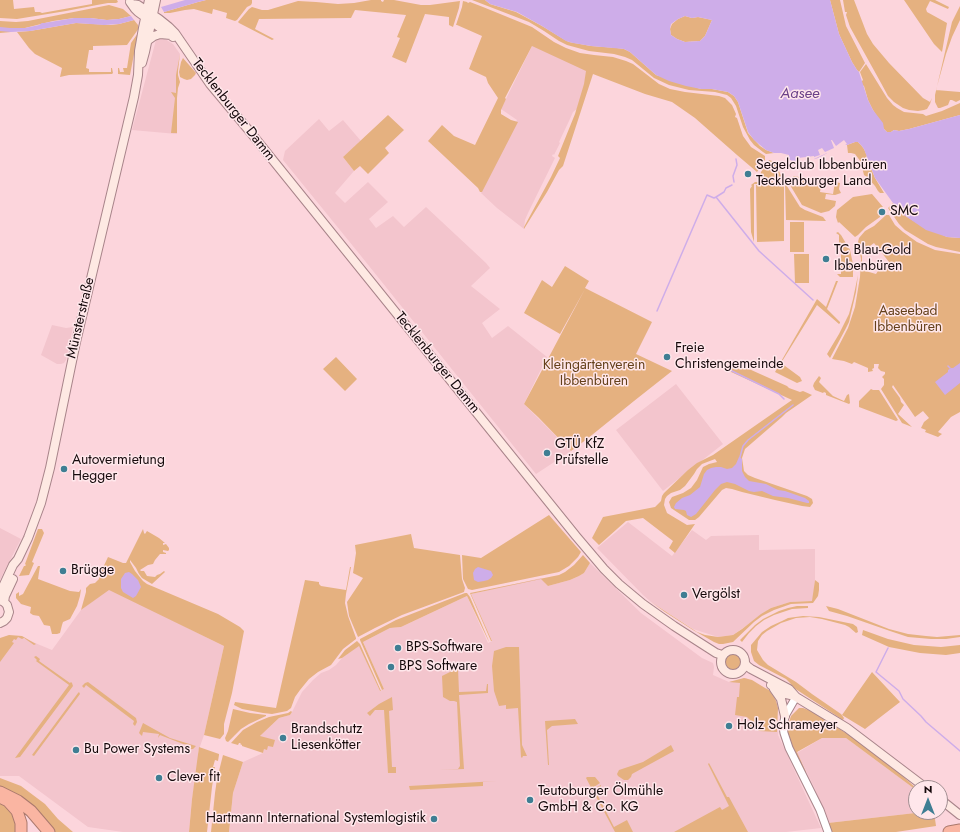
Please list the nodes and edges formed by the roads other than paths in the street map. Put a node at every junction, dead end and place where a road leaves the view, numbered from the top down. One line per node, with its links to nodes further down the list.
1 (150, 0): 4 (main road, Münsterstraße)
2 (156, 0): 4 (main road, Münsterstraße)
3 (130, 2): 4 (main road)
4 (149, 16): 5 (main road, Tecklenburger Damm); 6 (main road, Tecklenburger Damm); 7 (main road, Münsterstraße); 8 (main road, Münsterstraße)
5 (171, 35): 6 (main road, Tecklenburger Damm); 7 (main road)
6 (179, 40): 13 (main road, Tecklenburger Damm)
7 (148, 41): 8 (main road, Münsterstraße)
8 (138, 75): 9 (main road, Münsterstraße)
9 (18, 559): 10 (main road, Münsterstraße); 11 (main road, Münsterstraße)
10 (0, 593)
11 (2, 601): 12 (main road, Münsterstraße)
12 (0, 623)
13 (722, 655): 14 (main road); 15 (main road)
14 (745, 663): 15 (main road); 17 (main road)
15 (740, 672): 16 (main road)
16 (768, 684): 17 (main road); 18 (main road)
17 (796, 697): 18 (street); 19 (main road)
18 (785, 716): 27 (street)
19 (915, 780)
20 (0, 792): 26 (highway)
21 (0, 796): 25 (highway)
22 (948, 805): 23 (main road)
23 (960, 815)
24 (960, 830): 28 (highway)
25 (21, 832)
26 (49, 832)
27 (828, 832)
28 (949, 832)

